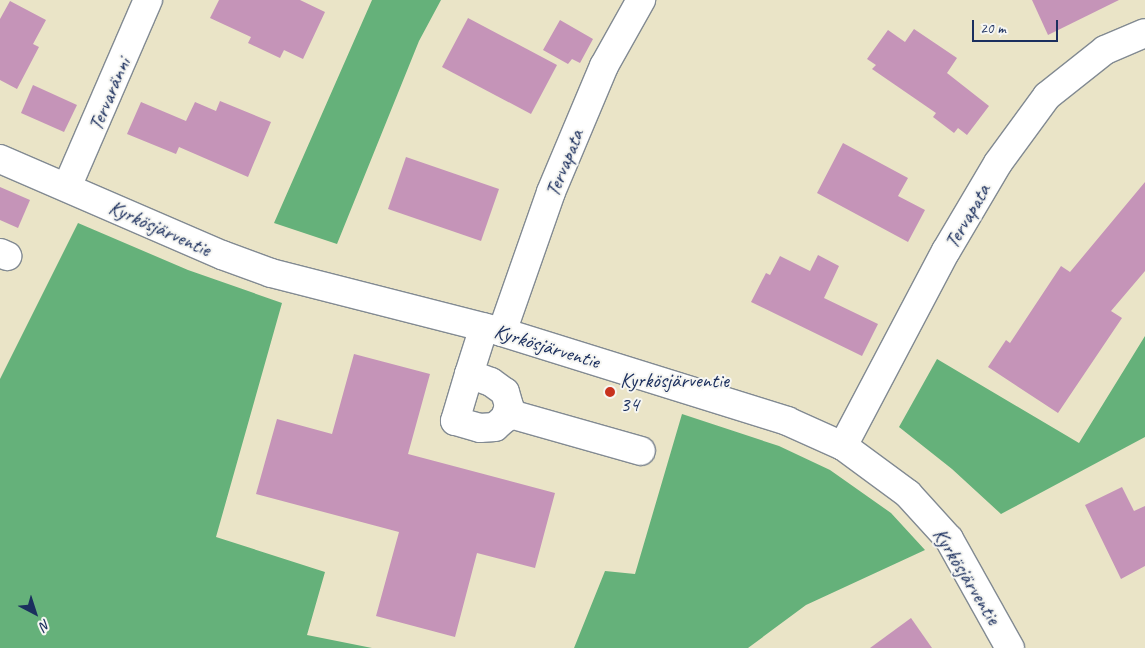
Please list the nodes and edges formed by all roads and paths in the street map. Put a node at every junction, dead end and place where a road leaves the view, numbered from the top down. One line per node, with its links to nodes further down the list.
1 (148, 0): 5 (street, Tervaränni)
2 (641, 0): 6 (street, Tervapata)
3 (1145, 33): 9 (street, Tervapata)
4 (0, 159): 5 (street, Kyrkösjärventie)
5 (67, 188): 6 (street, Kyrkösjärventie)
6 (493, 330): 7 (street, Tervapata); 9 (street, Kyrkösjärventie)
7 (469, 374): 8 (street); 8 (street, Tervapata)
8 (506, 413): 10 (street)
9 (842, 446): 11 (street, Kyrkösjärventie)
10 (640, 451)
11 (1010, 648)

